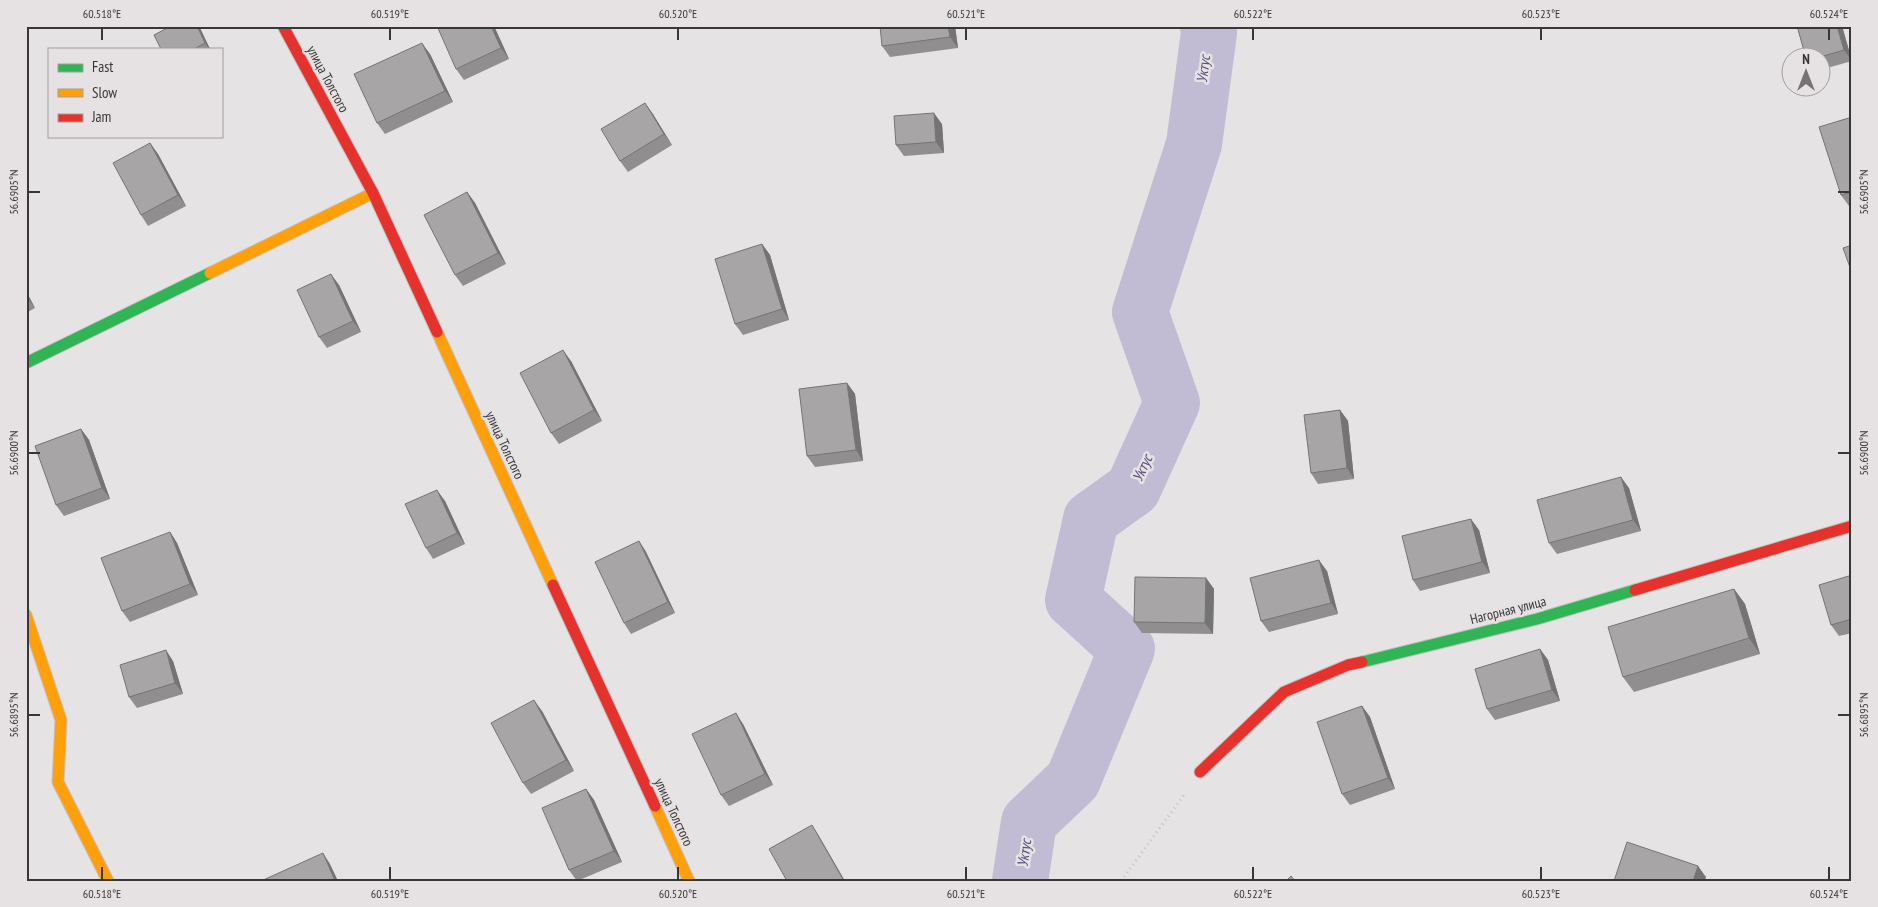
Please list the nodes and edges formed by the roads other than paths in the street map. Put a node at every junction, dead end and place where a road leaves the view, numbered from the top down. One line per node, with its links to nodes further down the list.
1 (283, 26): 2 (street, улица Толстого)
2 (373, 193): 3 (street); 8 (street, улица Толстого)
3 (26, 363)
4 (1852, 526): 6 (street, Нагорная улица)
5 (26, 615): 7 (street)
6 (1200, 772)
7 (108, 881)
8 (689, 881)

